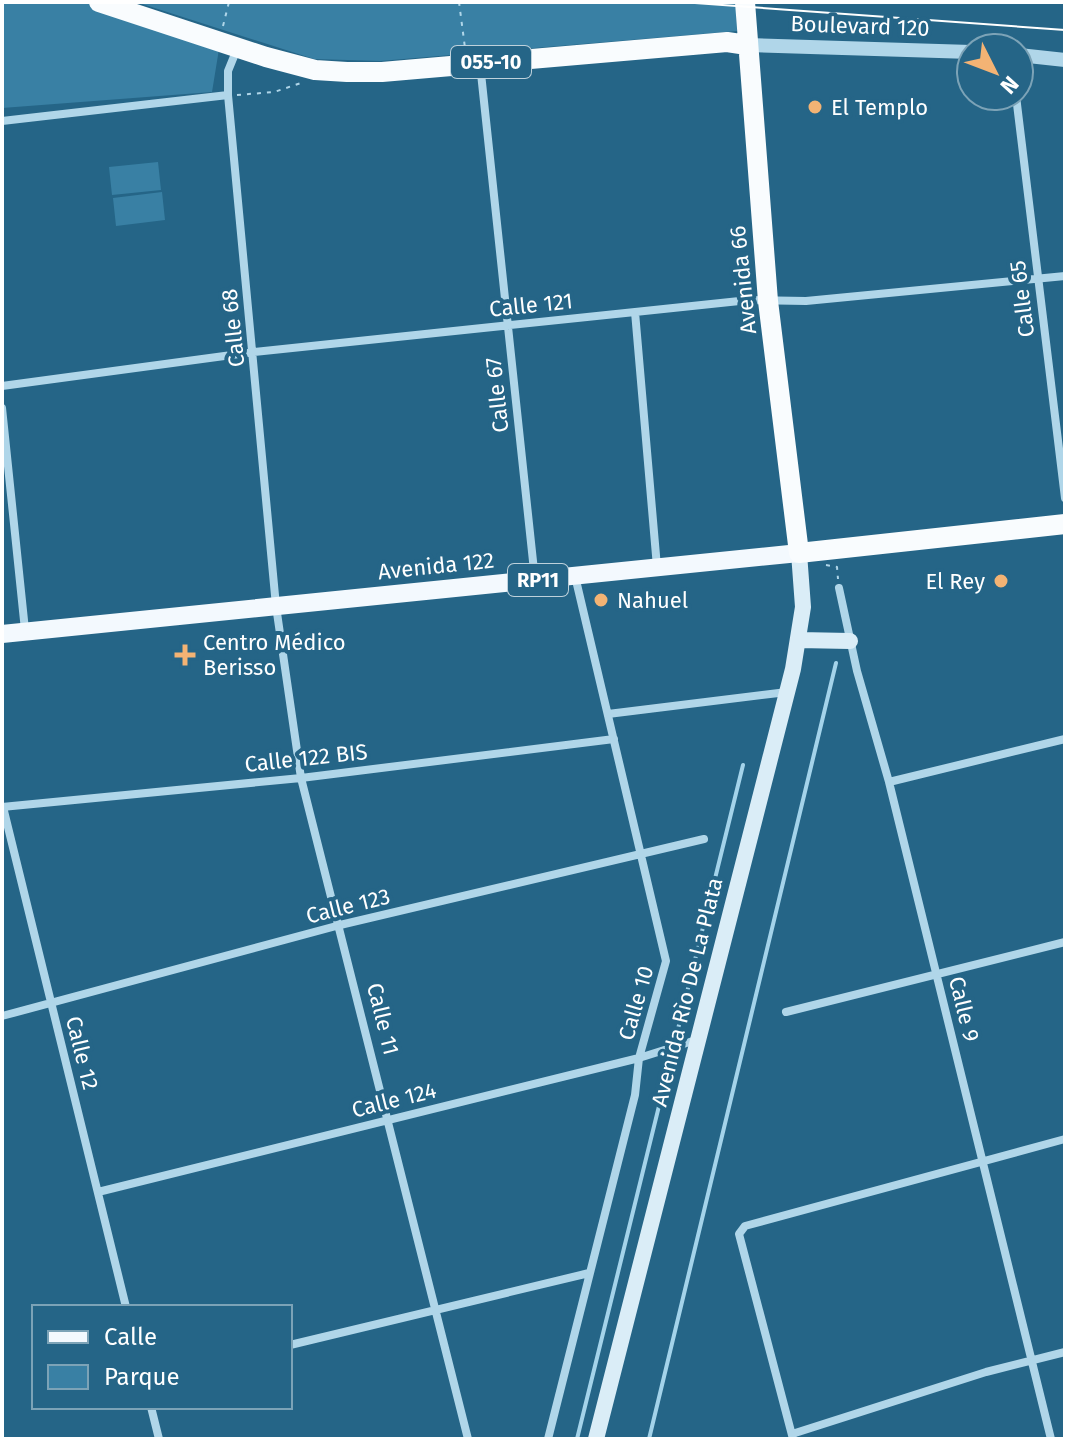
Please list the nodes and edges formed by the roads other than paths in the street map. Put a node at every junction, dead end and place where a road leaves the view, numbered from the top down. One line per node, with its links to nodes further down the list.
1 (99, 2): 4 (highway, 055-10)
2 (745, 2): 3 (highway, Avenida 66)
3 (747, 45): 5 (street, Boulevard 120); 8 (highway, 055-10); 14 (highway, Avenida 66)
4 (229, 46): 8 (highway, 055-10); 9 (street, Calle 68)
5 (955, 52)
6 (1035, 57): 7 (street)
7 (1065, 60)
8 (474, 64): 16 (street, Calle 67)
9 (228, 95): 11 (street); 17 (street, Calle 68)
10 (1018, 112): 13 (street, Calle 65)
11 (2, 121)
12 (1065, 276): 13 (street, Calle 121)
13 (1038, 278): 14 (street, Calle 121); 20 (street, Calle 65)
14 (768, 301): 15 (street, Calle 121); 22 (highway, Avenida 66)
15 (635, 312): 16 (street, Calle 121); 23 (street)
16 (507, 326): 17 (street, Calle 121); 25 (street, Calle 67)
17 (254, 352): 18 (street, Calle 121); 27 (street, Calle 68)
18 (2, 386)
19 (2, 408): 28 (street)
20 (1065, 498)
21 (1065, 524): 22 (highway, Avenida 122 / RP11)
22 (799, 553): 23 (main road, Avenida 122 / RP11); 30 (main road, Avenida Rìo De La Plata)
23 (657, 567): 24 (main road, Avenida 122 / RP11)
24 (575, 576): 25 (main road, Avenida 122 / RP11); 33 (street, Calle 10)
25 (535, 580): 27 (main road, Avenida 122 / RP11)
26 (839, 588): 31 (street, Calle 9)
27 (276, 606): 28 (main road, Avenida 122 / RP11); 36 (street, Calle 11)
28 (25, 632): 29 (main road, Avenida 122 / RP11)
29 (2, 634)
30 (799, 640): 31 (main road); 32 (main road, Avenida Rìo De La Plata)
31 (850, 641): 37 (street, Calle 9)
32 (788, 692): 33 (street); 47 (main road, Avenida Rìo De La Plata)
33 (608, 714): 34 (street, Calle 10)
34 (614, 739): 36 (street, Calle 122 BIS); 40 (street, Calle 10)
35 (1065, 739): 37 (street)
36 (301, 778): 38 (street, Calle 122 BIS); 41 (street, Calle 11)
37 (889, 782): 43 (street, Calle 9)
38 (3, 807): 44 (street, Calle 12)
39 (704, 839): 40 (street, Calle 123)
40 (643, 853): 41 (street, Calle 123); 48 (street, Calle 10)
41 (340, 925): 44 (street, Calle 123); 49 (street, Calle 11)
42 (1065, 942): 43 (street)
43 (937, 974): 45 (street); 51 (street, Calle 9)
44 (52, 1003): 46 (street, Calle 123); 52 (street, Calle 12)
45 (786, 1012)
46 (2, 1016)
47 (689, 1042): 48 (street, Calle 124); 64 (main road, Avenida Rìo De La Plata)
48 (639, 1058): 49 (street, Calle 124); 53 (street, Calle 10)
49 (390, 1119): 52 (street, Calle 124); 55 (street, Calle 11)
50 (1065, 1139): 51 (street)
51 (982, 1159): 58 (street, Calle 9); 60 (street)
52 (98, 1192): 54 (street, Calle 12)
53 (589, 1273): 55 (street); 63 (street, Calle 10)
54 (126, 1305)
55 (436, 1310): 56 (street); 62 (street, Calle 11)
56 (292, 1345)
57 (1065, 1352): 58 (street)
58 (1030, 1361): 60 (street); 65 (street, Calle 9)
59 (152, 1409): 61 (street)
60 (792, 1436)
61 (159, 1439)
62 (468, 1439)
63 (548, 1439)
64 (596, 1439)
65 (1051, 1439)

